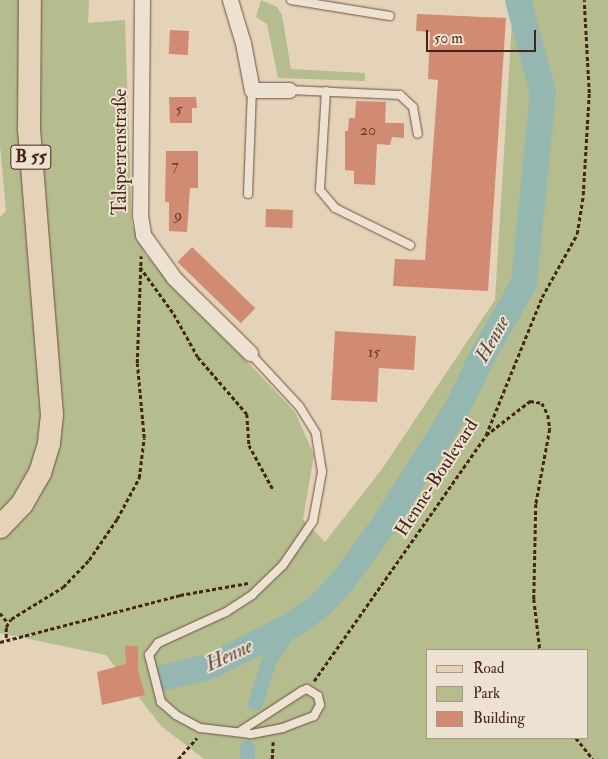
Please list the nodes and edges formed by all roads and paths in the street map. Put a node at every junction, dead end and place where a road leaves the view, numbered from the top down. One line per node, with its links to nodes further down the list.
1 (30, 0): 18 (main road, B 55)
2 (142, 0): 12 (street, Talsperrenstraße)
3 (230, 0): 7 (street)
4 (291, 0): 6 (lane)
5 (584, 0): 16 (path, Henne-Boulevard)
6 (390, 16)
7 (252, 90): 8 (street); 11 (lane)
8 (289, 90): 9 (lane)
9 (326, 91): 10 (lane); 13 (lane)
10 (418, 134)
11 (248, 194)
12 (143, 235): 14 (path); 15 (street, Talsperrenstraße)
13 (410, 246)
14 (139, 266): 17 (path); 21 (path)
15 (250, 353): 19 (lane)
16 (486, 434): 24 (path); 25 (path, Henne-Boulevard)
17 (274, 491)
18 (0, 527)
19 (263, 585): 22 (path); 27 (lane)
20 (0, 613): 21 (path)
21 (8, 623): 22 (path)
22 (6, 638): 23 (path)
23 (0, 642)
24 (540, 649)
25 (308, 689): 26 (lane); 27 (lane)
26 (270, 731): 27 (lane); 31 (path)
27 (239, 732)
28 (197, 738): 30 (path)
29 (577, 739): 32 (path)
30 (178, 759)
31 (272, 759)
32 (593, 759)

